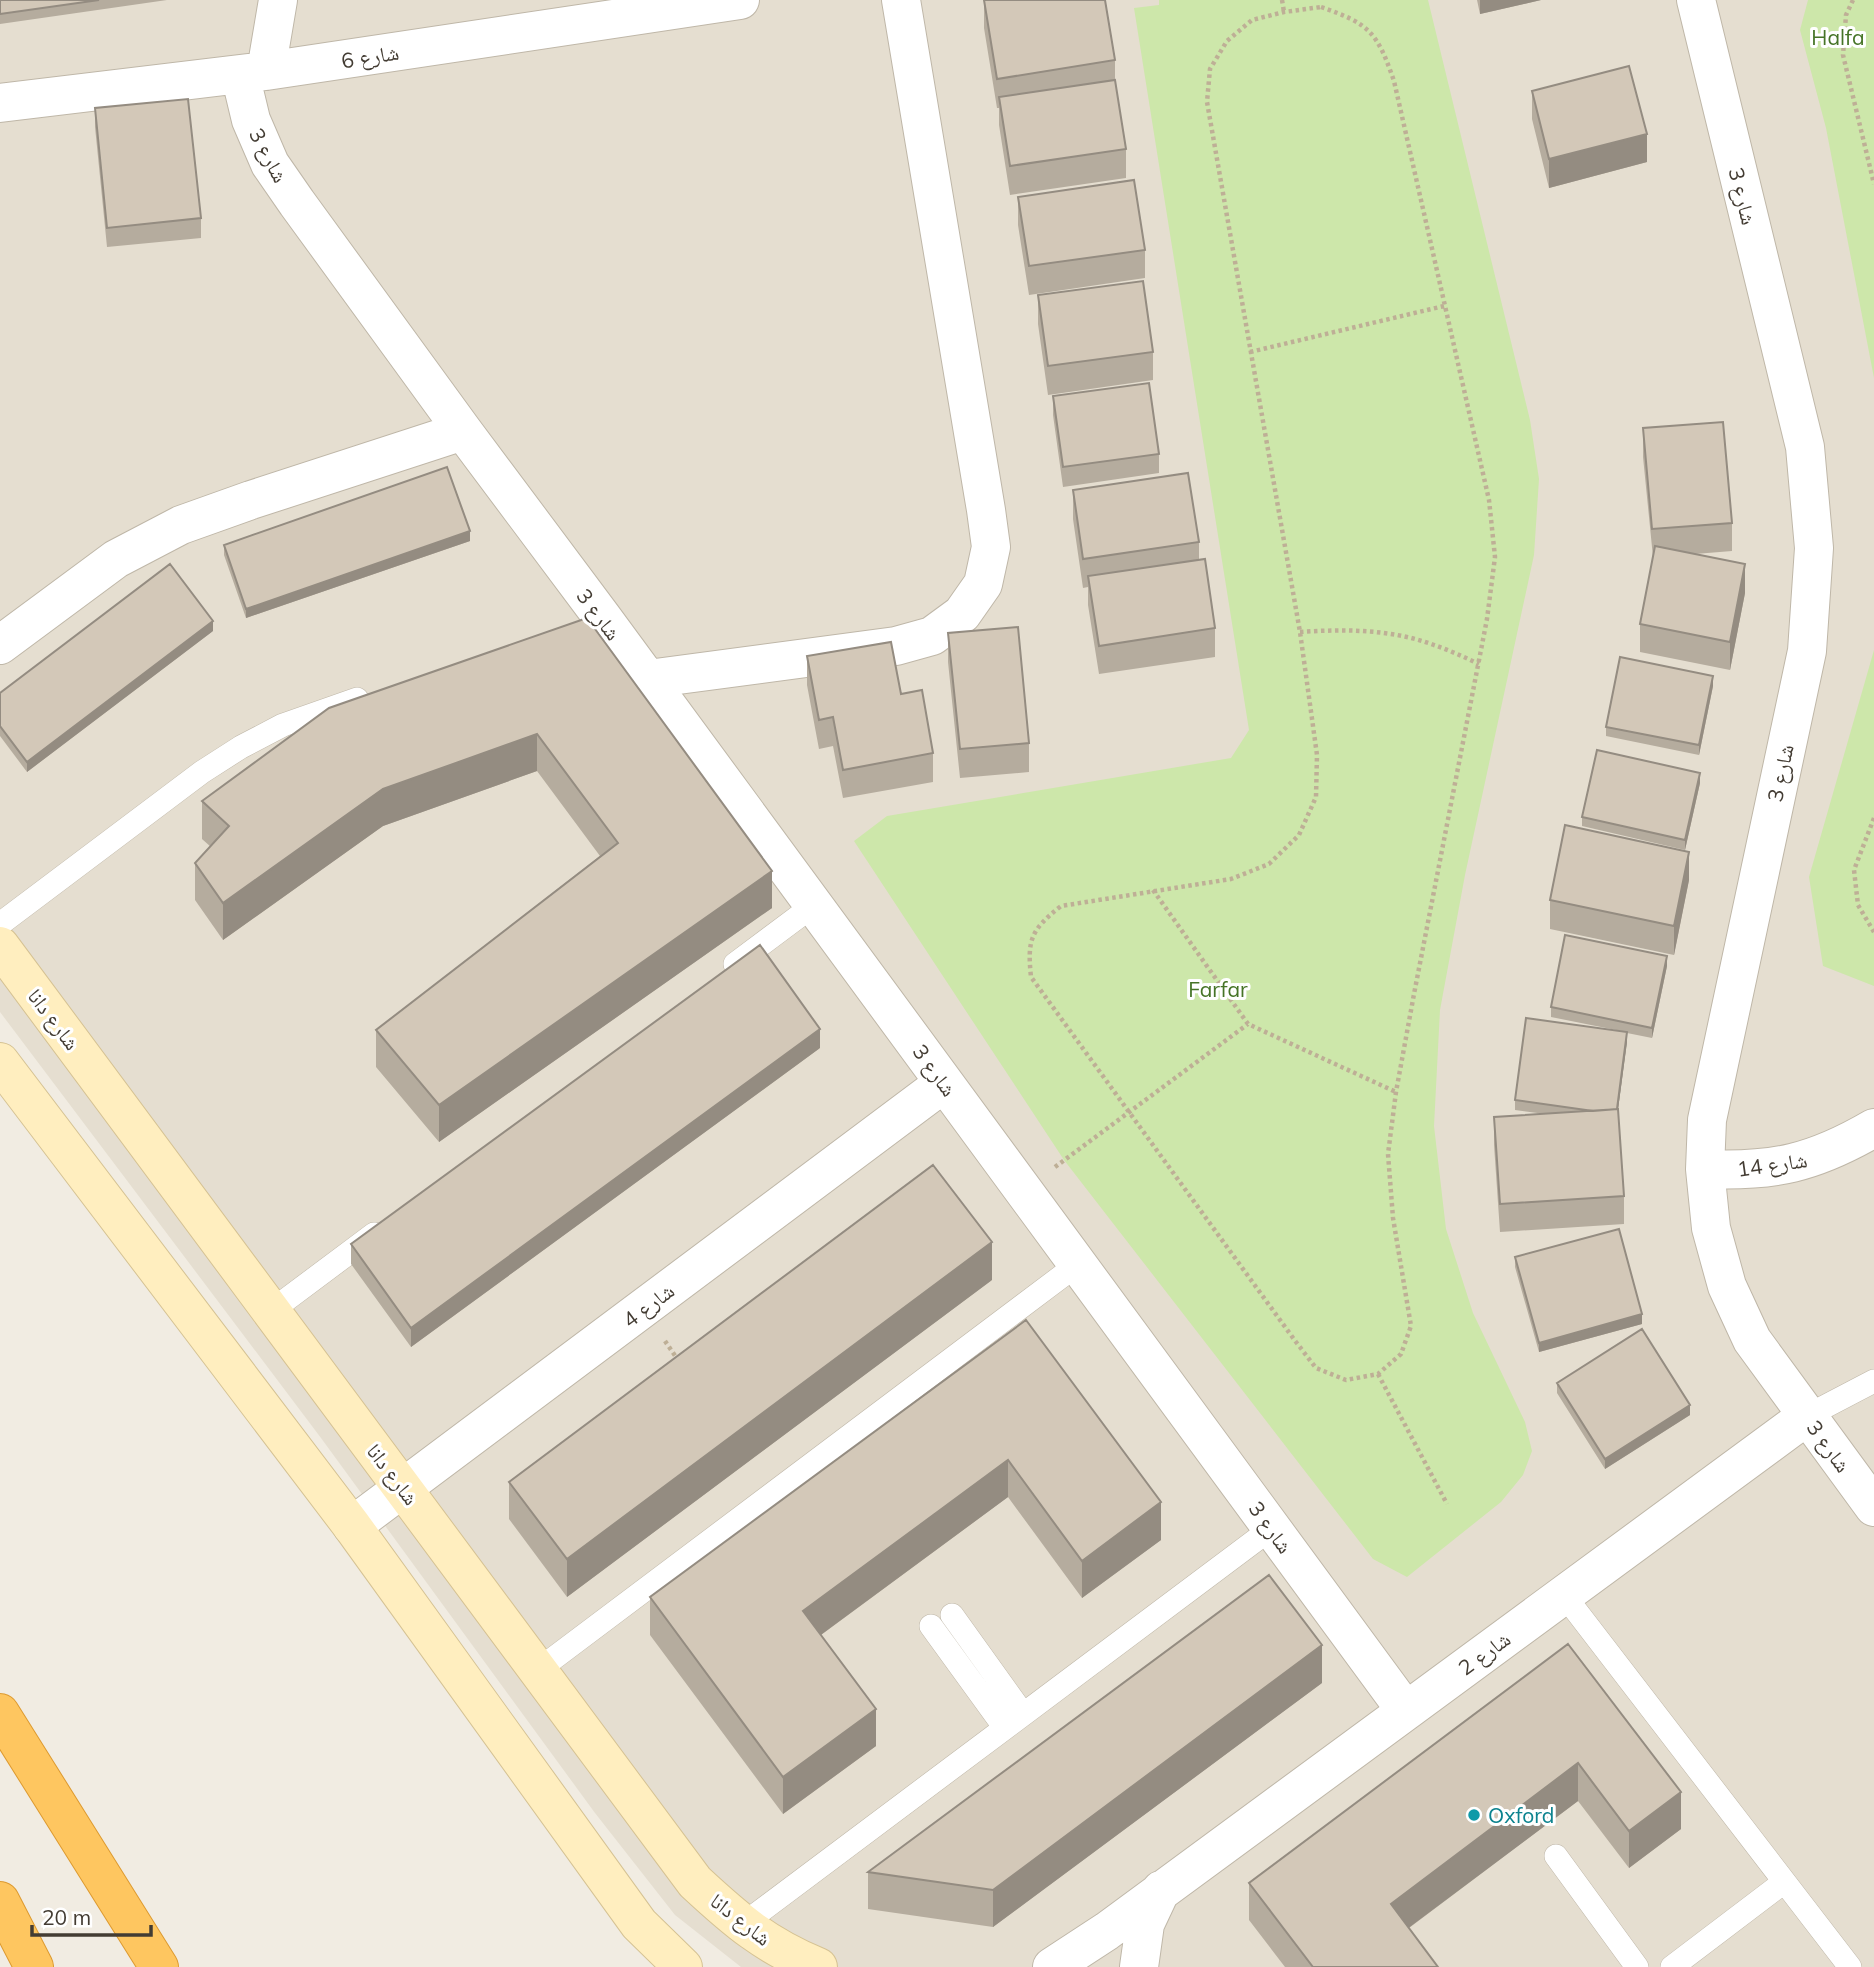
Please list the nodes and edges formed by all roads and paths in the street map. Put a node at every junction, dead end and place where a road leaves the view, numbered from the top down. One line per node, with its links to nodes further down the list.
1 (278, 0): 8 (street)
2 (740, 0): 8 (street, شارع 6)
3 (901, 0): 17 (street)
4 (1282, 0): 7 (path)
5 (1696, 0): 32 (street, شارع 3)
6 (1853, 0): 10 (path)
7 (1284, 12): 11 (path); 12 (path)
8 (253, 73): 9 (street, شارع 6); 13 (street, شارع 3)
9 (0, 103)
10 (1874, 184)
11 (1444, 306): 12 (path); 16 (path)
12 (1250, 352): 14 (path)
13 (463, 431): 15 (street); 17 (street, شارع 3)
14 (1300, 632): 16 (path); 20 (path)
15 (0, 645)
16 (1479, 664): 29 (path)
17 (648, 679): 21 (street, شارع 3)
18 (380, 691): 22 (lane)
19 (1874, 818): 23 (path)
20 (1153, 890): 26 (path); 30 (path)
21 (814, 905): 25 (lane); 28 (street, شارع 3)
22 (0, 924)
23 (1874, 932)
24 (0, 946): 37 (street, شارع دانا)
25 (714, 979)
26 (1248, 1024): 29 (path); 30 (path)
27 (0, 1062): 45 (street)
28 (944, 1083): 33 (street, شارع 3); 36 (street, شارع 4)
29 (1396, 1092): 39 (path)
30 (1130, 1113): 33 (path); 39 (path)
31 (1874, 1128): 32 (street, شارع 14)
32 (1705, 1169): 41 (street, شارع 3)
33 (1023, 1190): 35 (street, شارع 3)
34 (393, 1220): 37 (lane)
35 (1078, 1264): 46 (street, شارع 3); 50 (lane)
36 (642, 1310): 38 (path); 42 (street, شارع 4)
37 (271, 1311): 42 (street, شارع دانا)
38 (679, 1361)
39 (1378, 1374): 43 (path)
40 (1874, 1381): 41 (lane)
41 (1807, 1416): 44 (street, شارع 3); 47 (street, شارع 2)
42 (403, 1488): 45 (street, شارع 4); 50 (street, شارع دانا)
43 (1447, 1504)
44 (1874, 1507)
45 (352, 1526): 62 (street)
46 (1272, 1528): 51 (street, شارع 3); 53 (lane)
47 (1564, 1595): 51 (street, شارع 2); 55 (lane)
48 (952, 1615): 53 (lane)
49 (931, 1626): 53 (lane)
50 (538, 1670): 58 (street, شارع دانا)
51 (1406, 1711): 56 (street, شارع 2)
52 (0, 1713): 61 (highway)
53 (1014, 1721): 58 (lane)
54 (1556, 1856): 66 (lane)
55 (1784, 1882): 59 (lane); 67 (lane)
56 (1161, 1890): 64 (street, شارع 2); 65 (street, شارع 2)
57 (0, 1901): 60 (highway)
58 (742, 1925): 63 (street, شارع دانا)
59 (1847, 1966)
60 (33, 1967)
61 (159, 1967)
62 (683, 1967)
63 (818, 1967)
64 (1052, 1967)
65 (1139, 1967)
66 (1637, 1967)
67 (1672, 1967)

